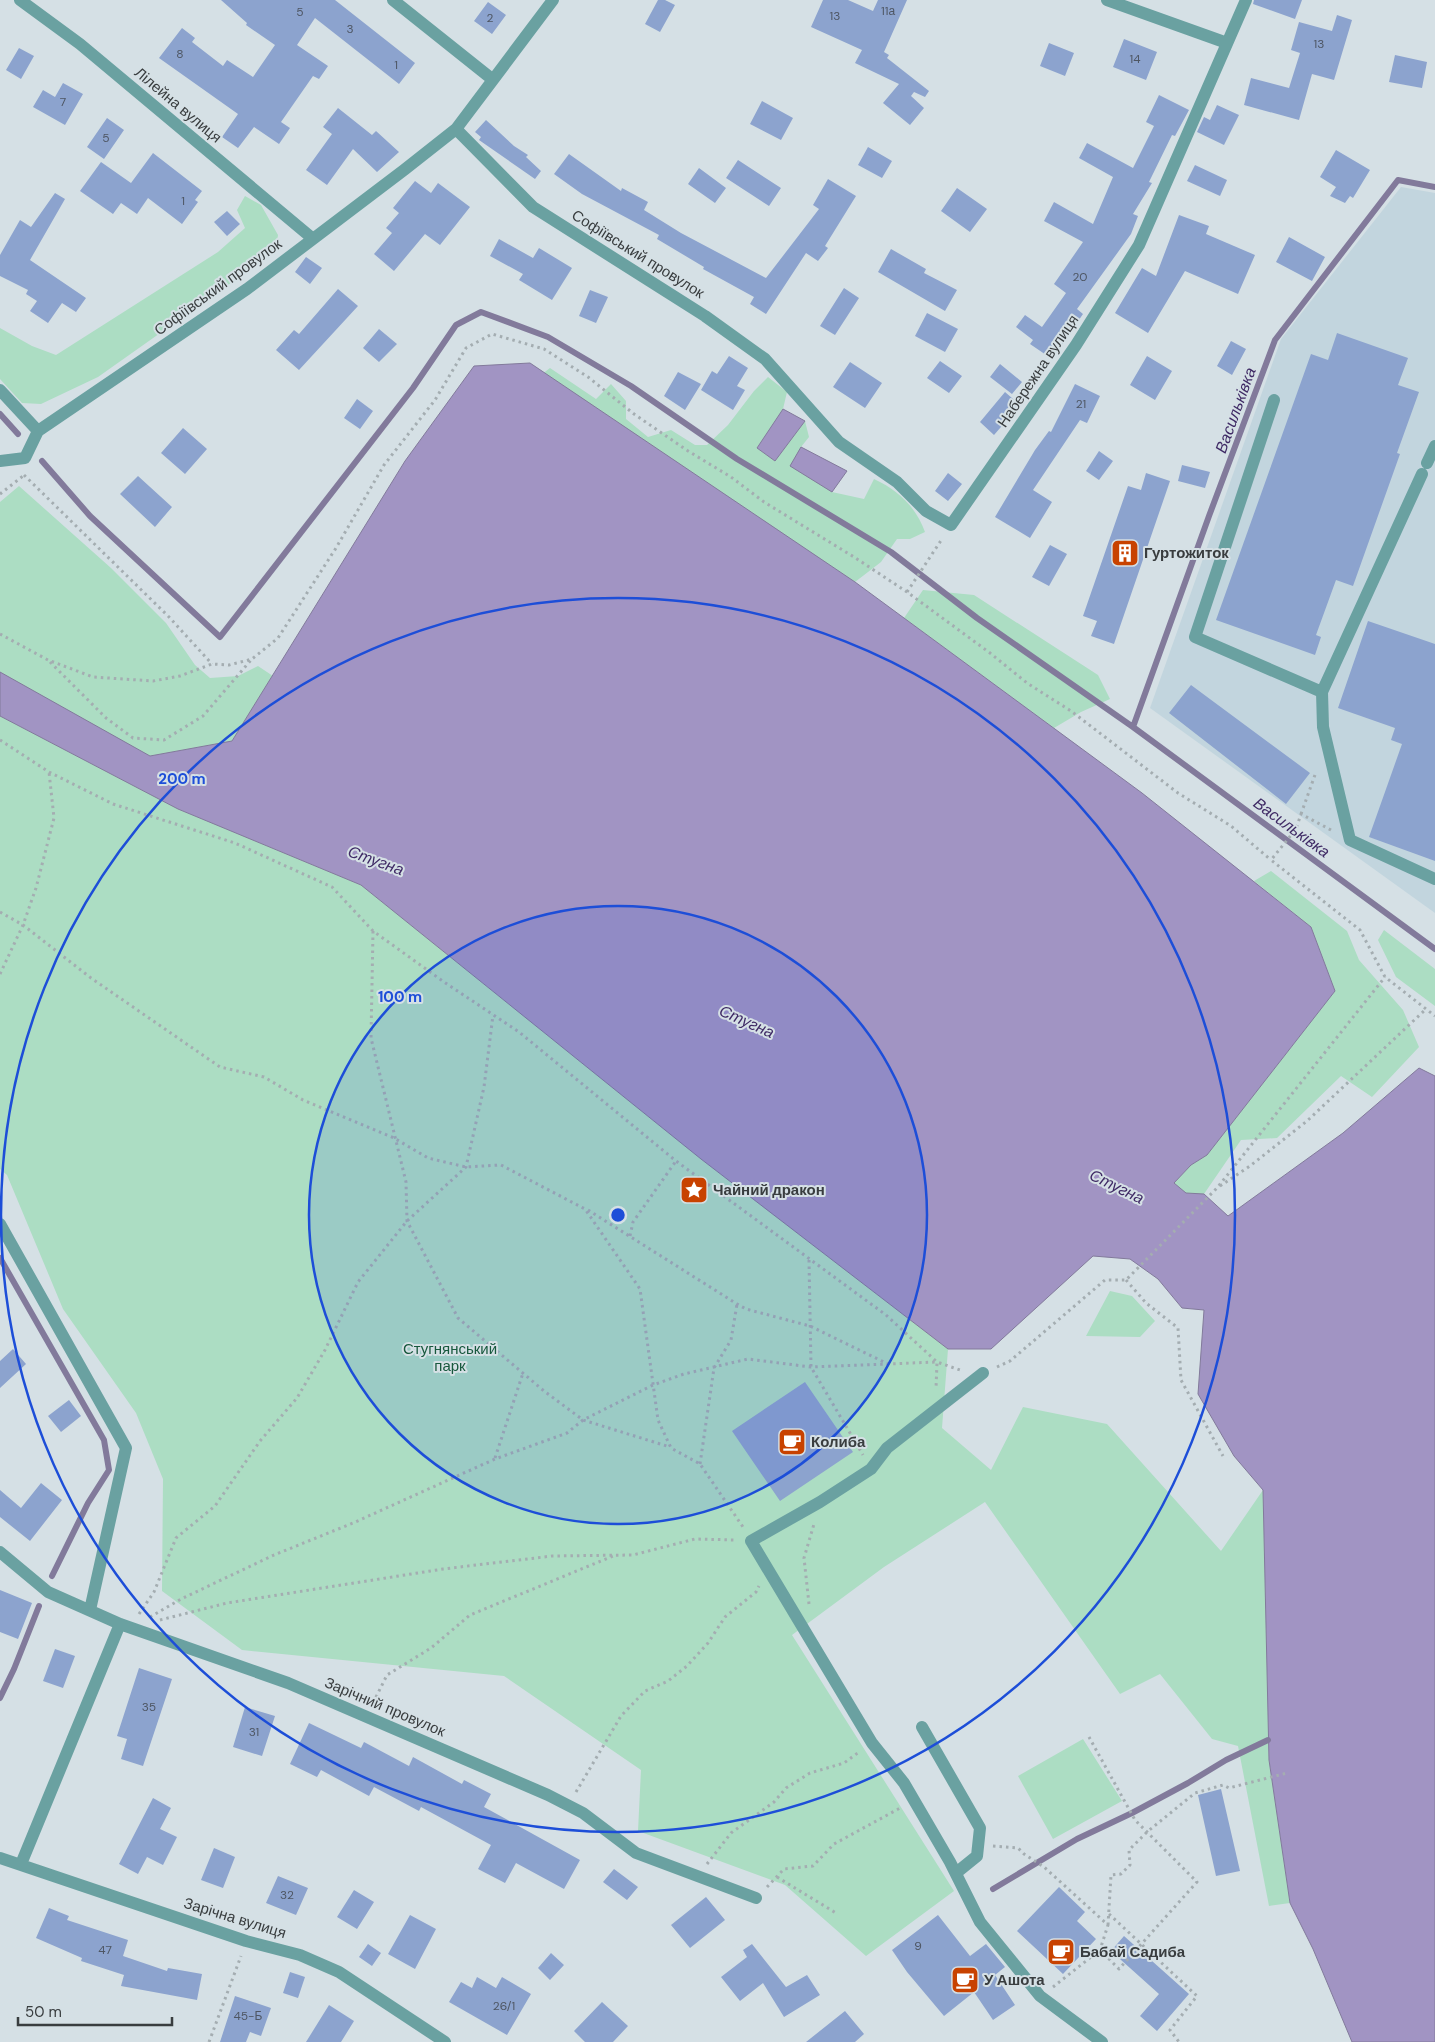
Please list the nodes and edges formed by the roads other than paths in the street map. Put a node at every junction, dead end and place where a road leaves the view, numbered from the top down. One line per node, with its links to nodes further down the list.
1 (20, 0): 9 (street, Лілейна вулиця)
2 (393, 0): 7 (street)
3 (553, 0): 7 (street, Софіївський провулок)
4 (1107, 0): 6 (street)
5 (1246, 0): 6 (street, Набережна вулиця)
6 (1227, 43): 10 (street, Набережна вулиця)
7 (492, 79): 8 (street, Софіївський провулок)
8 (456, 129): 9 (street, Софіївський провулок); 10 (street, Софіївський провулок)
9 (312, 238): 13 (street, Софіївський провулок)
10 (765, 359)
11 (0, 390): 13 (street)
12 (1274, 400): 16 (street)
13 (38, 431): 15 (street)
14 (1435, 446): 16 (street)
15 (0, 461)
16 (1322, 692): 17 (street)
17 (1435, 879)
18 (0, 1224): 21 (street)
19 (983, 1373): 26 (street)
20 (0, 1552): 21 (street, Зарічний провулок)
21 (90, 1610): 22 (street, Зарічний провулок)
22 (127, 1626): 25 (street); 27 (street, Зарічний провулок)
23 (922, 1727): 26 (street)
24 (0, 1858): 25 (street, Зарічна вулиця)
25 (21, 1864): 28 (street, Зарічна вулиця)
26 (956, 1874): 29 (street)
27 (756, 1898)
28 (445, 2042)
29 (1102, 2042)

